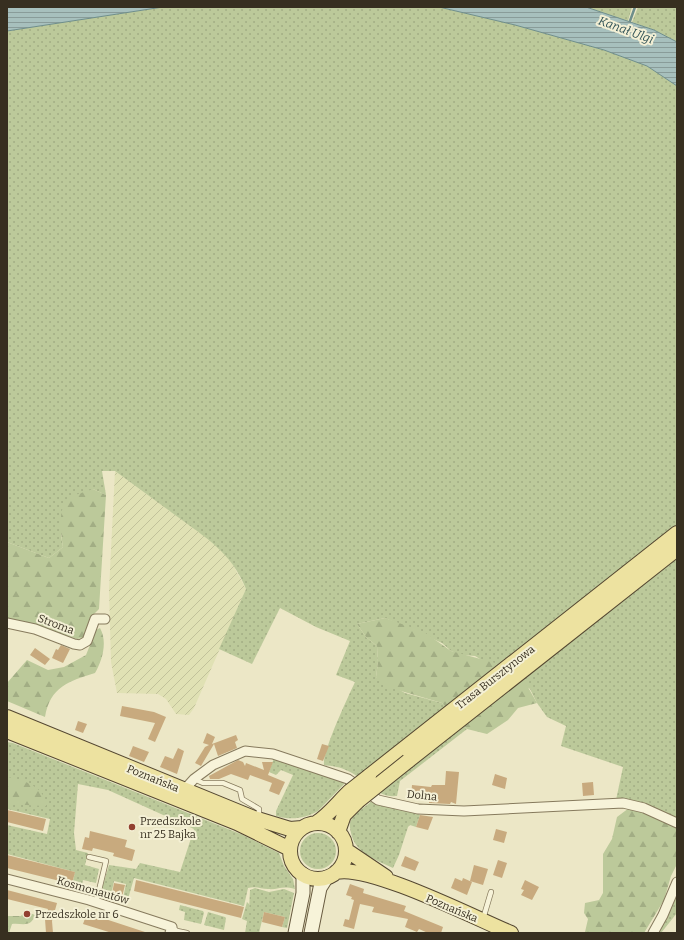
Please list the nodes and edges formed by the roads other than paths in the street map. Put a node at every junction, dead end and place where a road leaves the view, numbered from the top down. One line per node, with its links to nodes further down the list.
1 (677, 533): 9 (main road, Trasa Bursztynowa, bridge)
2 (677, 549): 9 (main road, Trasa Bursztynowa, bridge)
3 (105, 619): 4 (street, Stroma)
4 (7, 623)
5 (7, 717): 8 (main road, Poznańska)
6 (7, 731): 15 (main road, Poznańska)
7 (194, 779): 8 (street, Dolna); 10 (lane); 12 (street, Dolna)
8 (184, 790): 10 (main road, Poznańska)
9 (354, 796): 11 (main road, Trasa Bursztynowa); 14 (main road, Trasa Bursztynowa)
10 (259, 819): 13 (main road, Poznańska)
11 (316, 823): 13 (main road); 14 (main road)
12 (677, 823)
13 (302, 828): 15 (main road)
14 (338, 832): 16 (main road)
15 (290, 849): 18 (main road)
16 (346, 850): 19 (main road); 21 (main road, Poznańska)
17 (89, 857): 24 (lane)
18 (303, 874): 19 (main road); 28 (main road)
19 (331, 874): 21 (main road, Poznańska); 29 (main road)
20 (7, 879): 24 (street, Kosmonautów)
21 (393, 882): 25 (main road, Poznańska)
22 (677, 882): 31 (street)
23 (491, 892): 25 (lane)
24 (96, 903): 26 (street, Kosmonautów)
25 (482, 920): 30 (main road, Poznańska)
26 (171, 930): 27 (lane)
27 (188, 933)
28 (295, 933)
29 (311, 933)
30 (511, 933)
31 (653, 933)

